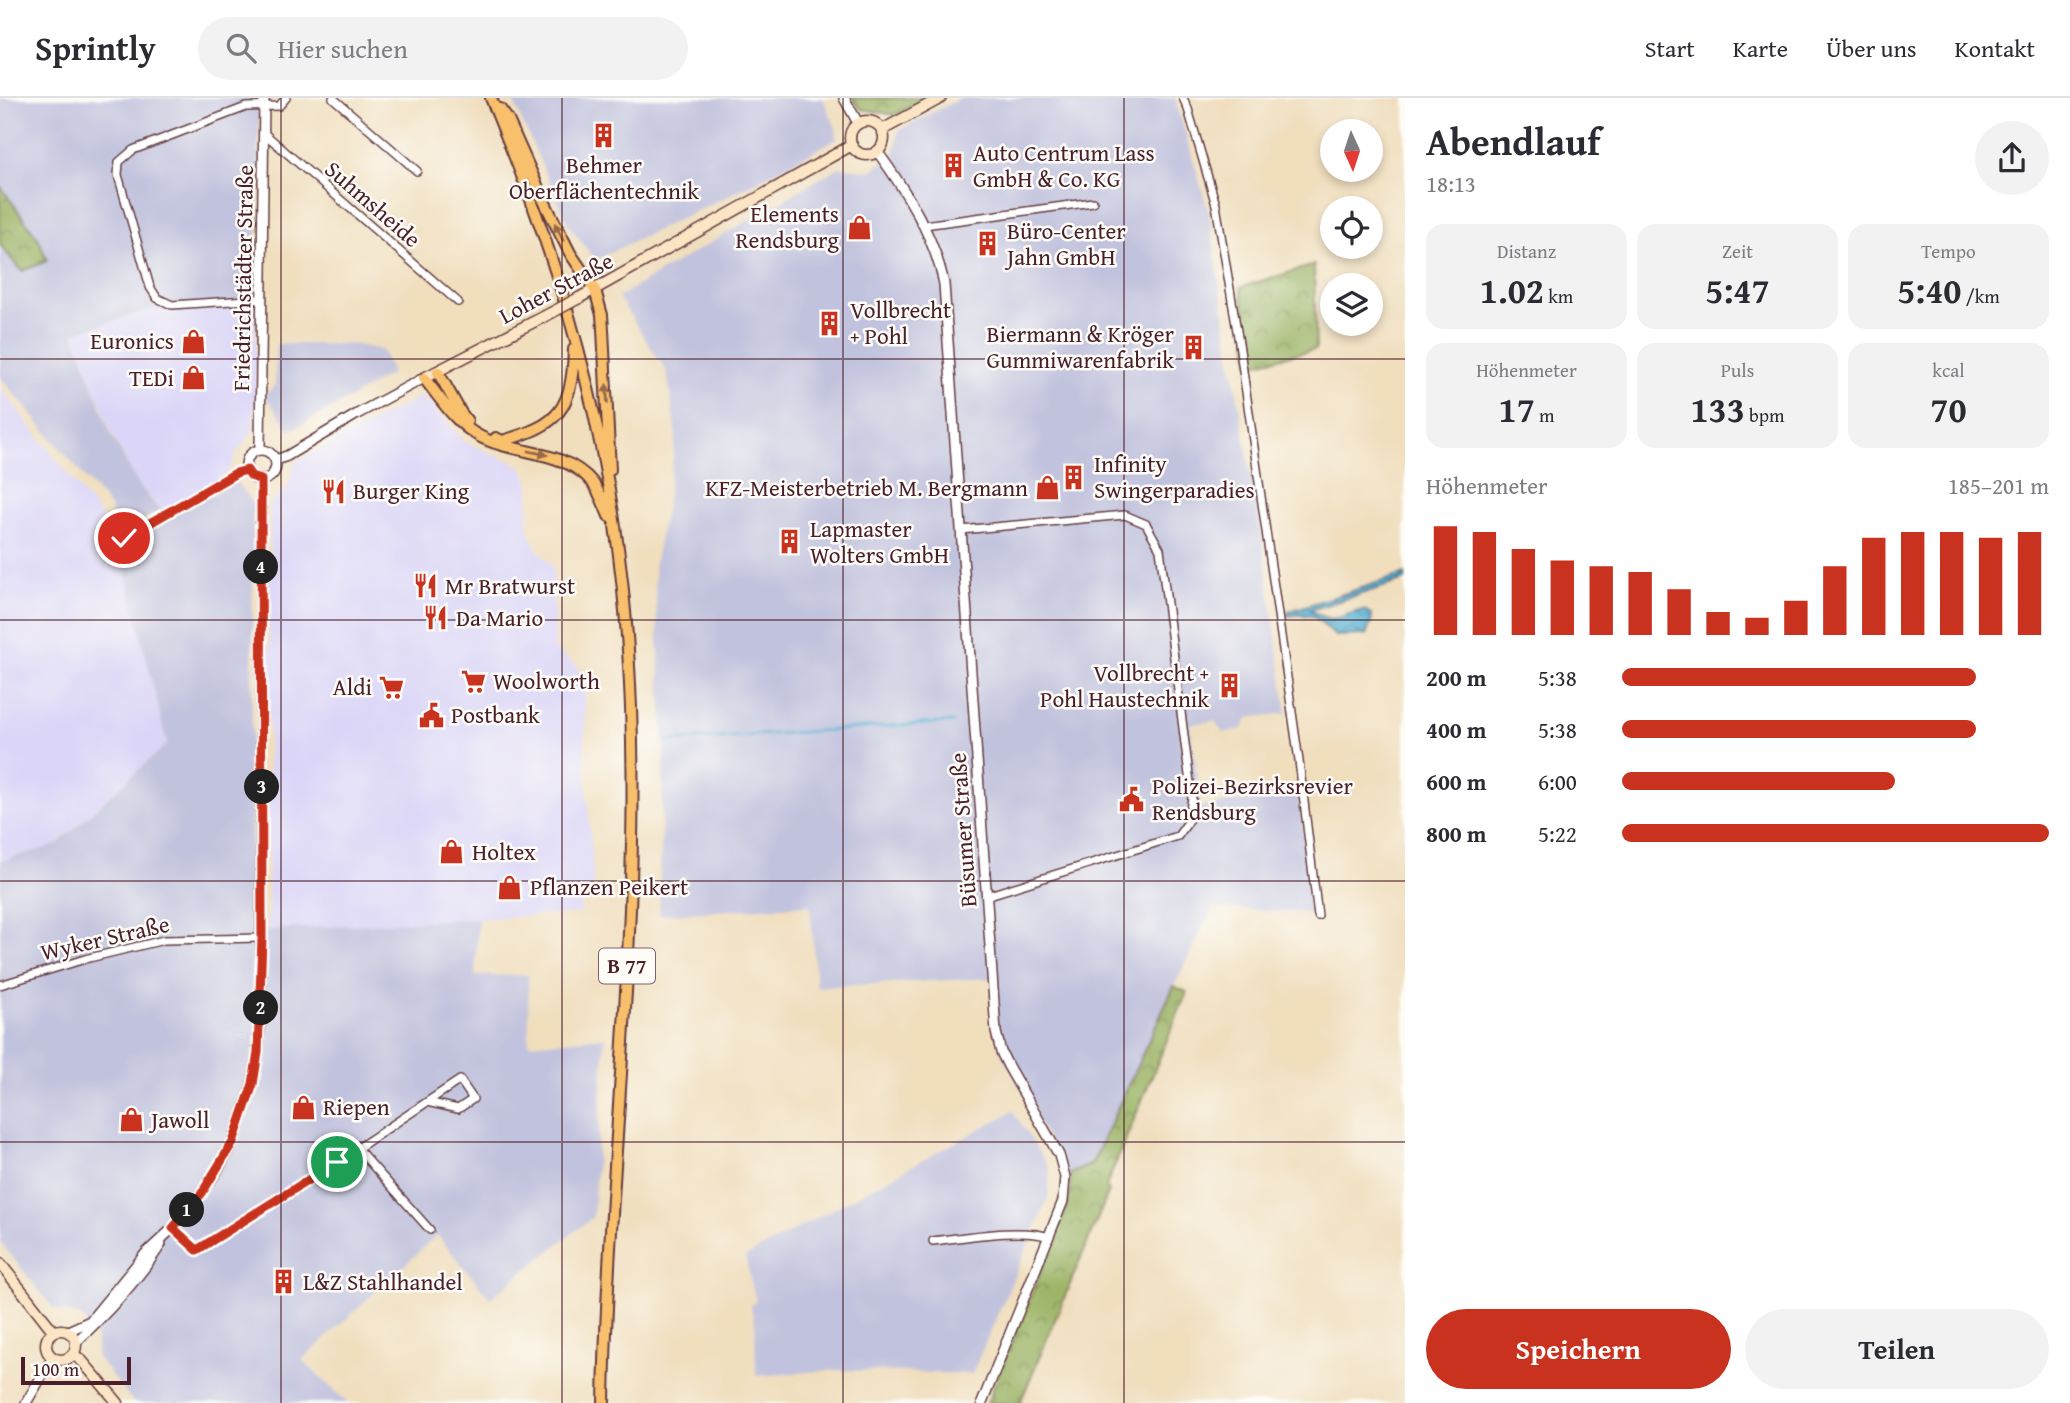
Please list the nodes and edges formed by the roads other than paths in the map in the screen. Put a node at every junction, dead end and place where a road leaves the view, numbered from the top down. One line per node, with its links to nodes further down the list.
1 (286, 98): 7 (street)
2 (333, 98): 13 (street)
3 (492, 98): 16 (main road, one-way to 3); 19 (main road, B 77)
4 (844, 98): 8 (street)
5 (941, 98): 9 (main road)
6 (1183, 98): 31 (street)
7 (265, 102): 10 (street, Friedrichstädter Straße); 17 (street)
8 (858, 123): 9 (main road); 11 (main road)
9 (882, 130): 12 (main road)
10 (265, 134): 17 (street, Friedrichstädter Straße); 18 (street, Suhmsheide)
11 (852, 145): 12 (main road); 16 (main road, Loher Straße)
12 (877, 151): 15 (street, Büsumer Straße)
13 (417, 171)
14 (1093, 202): 15 (street)
15 (924, 225): 28 (street, Büsumer Straße)
16 (595, 290): 20 (main road, Loher Straße, bridge); 26 (main road, one-way to 16)
17 (262, 299): 22 (street, Friedrichstädter Straße)
18 (458, 302)
19 (575, 336): 20 (main road); 26 (main road, B 77)
20 (438, 372): 21 (main road, Loher Straße)
21 (424, 378): 23 (street, Loher Straße); 27 (main road, one-way to 27)
22 (260, 450): 23 (street); 24 (street)
23 (276, 460): 25 (street)
24 (247, 470): 25 (street); 29 (street)
25 (261, 480): 32 (street)
26 (613, 511): 27 (main road, B 77)
27 (615, 530): 49 (main road, B 77)
28 (961, 530): 30 (street, Büsumer Straße); 30 (street)
29 (119, 541)
30 (986, 896): 39 (street, Büsumer Straße)
31 (1318, 916)
32 (262, 938): 33 (street, Wyker Straße); 36 (street)
33 (0, 985)
34 (427, 1102): 34 (street); 35 (street)
35 (357, 1148): 36 (street); 37 (street)
36 (173, 1228): 38 (street)
37 (430, 1230)
38 (165, 1236): 42 (street); 44 (street)
39 (1049, 1237): 40 (street); 50 (street, Büsumer Straße)
40 (933, 1241)
41 (0, 1262): 43 (main road)
42 (68, 1331): 43 (main road); 44 (main road)
43 (54, 1332): 46 (main road)
44 (76, 1342): 45 (main road)
45 (73, 1354): 46 (main road); 48 (main road)
46 (53, 1357): 47 (street)
47 (26, 1403)
48 (118, 1403)
49 (604, 1403)
50 (982, 1403)

